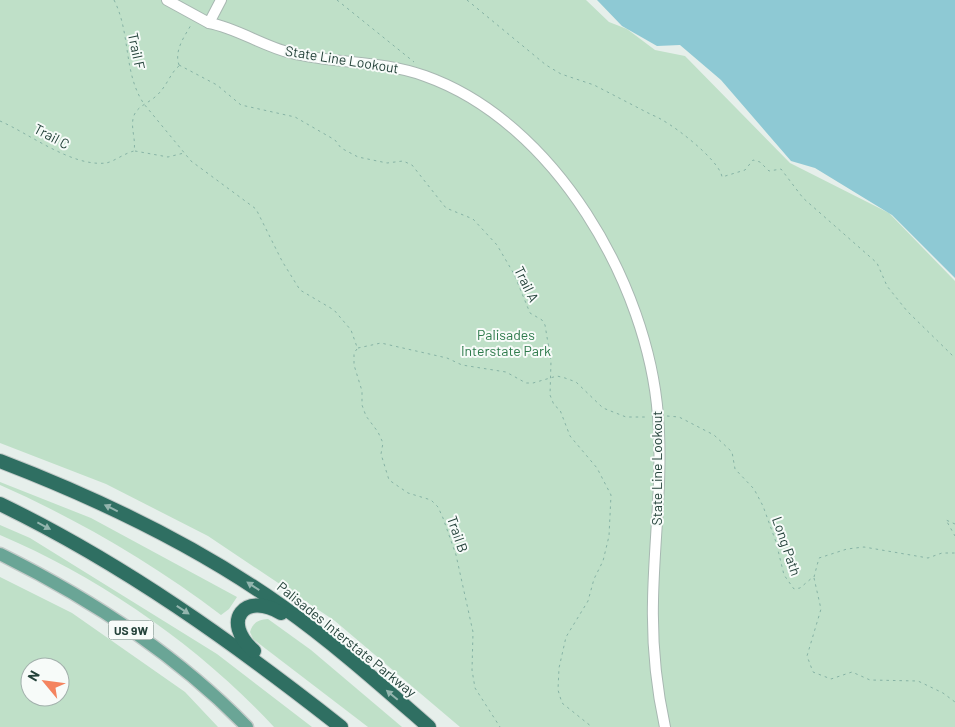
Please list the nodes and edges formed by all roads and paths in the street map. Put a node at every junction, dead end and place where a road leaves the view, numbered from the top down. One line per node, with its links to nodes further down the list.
1 (114, 0): 10 (path, Trail F)
2 (167, 0): 6 (street, State Line Lookout)
3 (221, 0): 7 (street)
4 (337, 0): 9 (path)
5 (467, 0): 15 (path)
6 (196, 16): 7 (street, State Line Lookout); 8 (path)
7 (209, 23): 17 (street, State Line Lookout)
8 (179, 65): 10 (path); 16 (path, Trail A)
9 (418, 66)
10 (144, 104): 12 (path); 13 (path)
11 (0, 121): 12 (path, Trail C)
12 (134, 151): 13 (path)
13 (184, 153): 14 (path)
14 (358, 348): 16 (path); 31 (path, Trail B)
15 (955, 358)
16 (548, 379): 17 (path, Long Path); 32 (path)
17 (658, 416): 24 (path, Long Path); 33 (street, State Line Lookout)
18 (0, 461): 25 (highway, Palisades Interstate Parkway, one-way to 18)
19 (0, 504): 27 (highway, one-way to 27)
20 (955, 524): 21 (path)
21 (955, 536)
22 (955, 553): 24 (path)
23 (0, 554): 28 (main road, US 9W)
24 (813, 577): 26 (path, Long Path)
25 (334, 646): 27 (highway); 30 (highway, Palisades Interstate Parkway, one-way to 25)
26 (955, 702)
27 (311, 703): 29 (highway)
28 (248, 727)
29 (341, 727)
30 (430, 727)
31 (500, 727)
32 (592, 727)
33 (665, 727)

